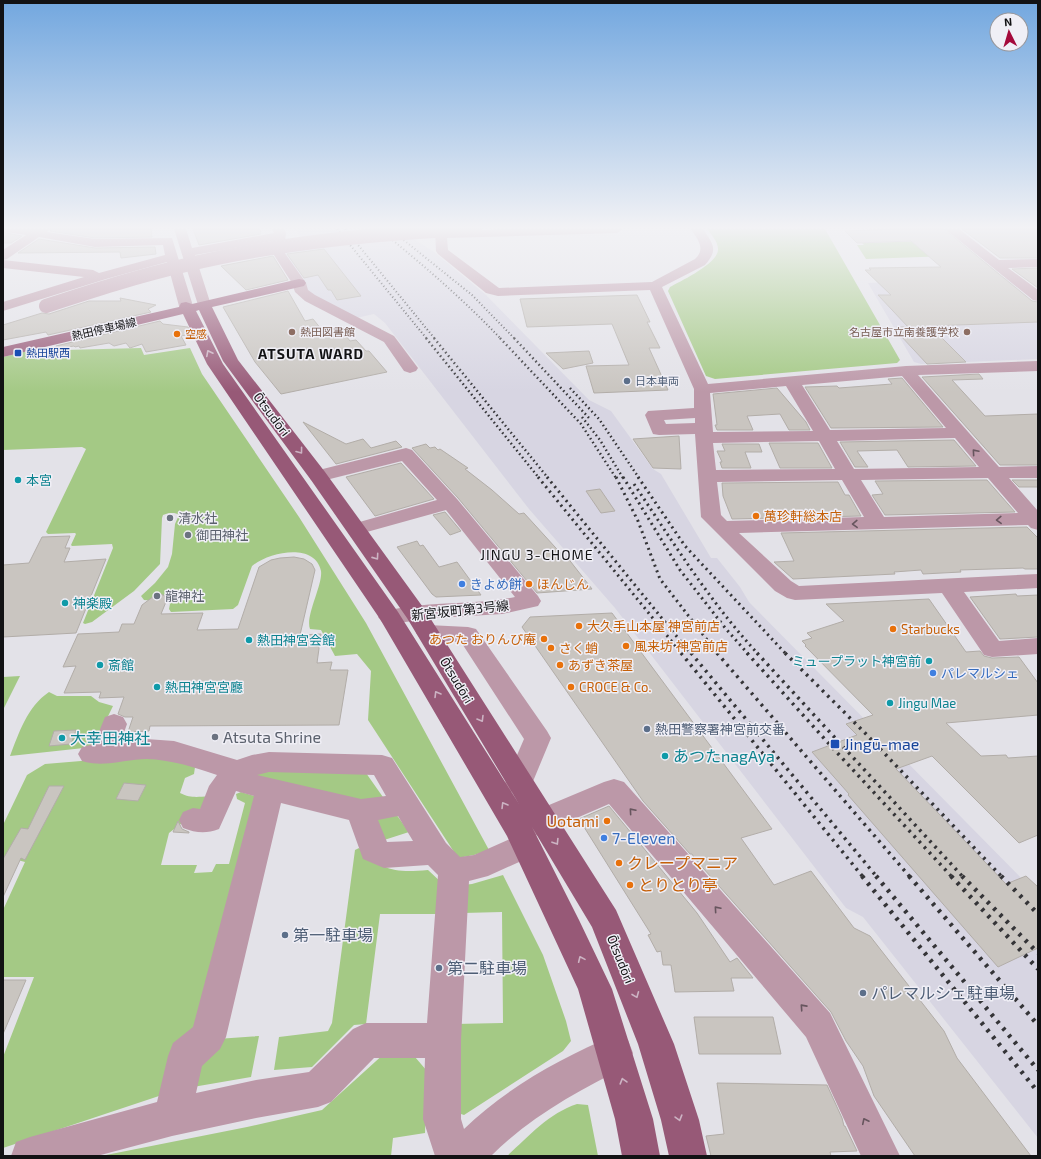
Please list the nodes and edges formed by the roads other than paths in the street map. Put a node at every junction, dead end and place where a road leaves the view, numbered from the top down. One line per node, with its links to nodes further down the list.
1 (79, 283): 14 (street)
2 (100, 283): 12 (street)
3 (116, 283): 12 (street, bridge)
4 (180, 283): 15 (street, Ōtsudōri)
5 (197, 283): 13 (street, Ōtsudōri)
6 (299, 283): 13 (main road, 熱田停車場線); 21 (street)
7 (482, 283): 10 (street)
8 (661, 283): 10 (street)
9 (1021, 283): 11 (street)
10 (656, 286): 24 (street)
11 (1038, 297)
12 (41, 304): 16 (street); 17 (street)
13 (204, 305): 15 (main road, 熱田停車場線); 31 (main road, Ōtsudōri, one-way to 31)
14 (3, 307)
15 (187, 308): 18 (main road, 熱田停車場線); 19 (main road, 熱田停車場線); 40 (main road, Ōtsudōri, one-way to 15)
16 (3, 312)
17 (3, 320)
18 (3, 347)
19 (3, 352)
20 (1038, 366): 22 (street)
21 (410, 368)
22 (906, 371): 23 (street); 26 (street)
23 (791, 381): 24 (street); 27 (street)
24 (702, 389): 25 (street)
25 (703, 426): 27 (street); 32 (street)
26 (959, 433): 27 (street); 28 (street, one-way to 26)
27 (825, 436): 30 (street)
28 (993, 472): 29 (street); 30 (street); 34 (street)
29 (1038, 472)
30 (848, 474): 32 (street); 35 (street)
31 (318, 476): 33 (street); 37 (main road, Ōtsudōri)
32 (707, 476): 36 (street)
33 (450, 503): 37 (street); 41 (street, 新宮坂町第3号線)
34 (1037, 520): 35 (street, one-way to 35)
35 (878, 523): 36 (street, one-way to 36)
36 (722, 527): 39 (street)
37 (356, 529): 41 (main road, Ōtsudōri, one-way to 41)
38 (1038, 581): 39 (street)
39 (948, 585): 42 (street)
40 (390, 617): 41 (street, 新宮坂町第3号線); 50 (main road, Ōtsudōri, one-way to 40)
41 (423, 624): 45 (main road, Ōtsudōri, one-way to 45); 45 (street)
42 (1038, 646)
43 (114, 724): 44 (street)
44 (239, 771): 46 (street); 47 (street); 49 (street)
45 (520, 782): 50 (main road, Ōtsudōri)
46 (270, 790): 48 (street); 54 (street)
47 (405, 804): 48 (street); 51 (street)
48 (361, 811): 51 (street)
49 (193, 820)
50 (529, 832): 51 (street); 53 (main road, Ōtsudōri, one-way to 50); 59 (main road, Ōtsudōri, one-way to 59); 60 (street, one-way to 50)
51 (445, 862): 52 (street)
52 (443, 1040): 54 (street); 56 (street)
53 (615, 1053): 57 (street); 58 (main road, Ōtsudōri, one-way to 53)
54 (172, 1117): 55 (street)
55 (30, 1156)
56 (455, 1156)
57 (464, 1156)
58 (641, 1156)
59 (688, 1156)
60 (882, 1156)

